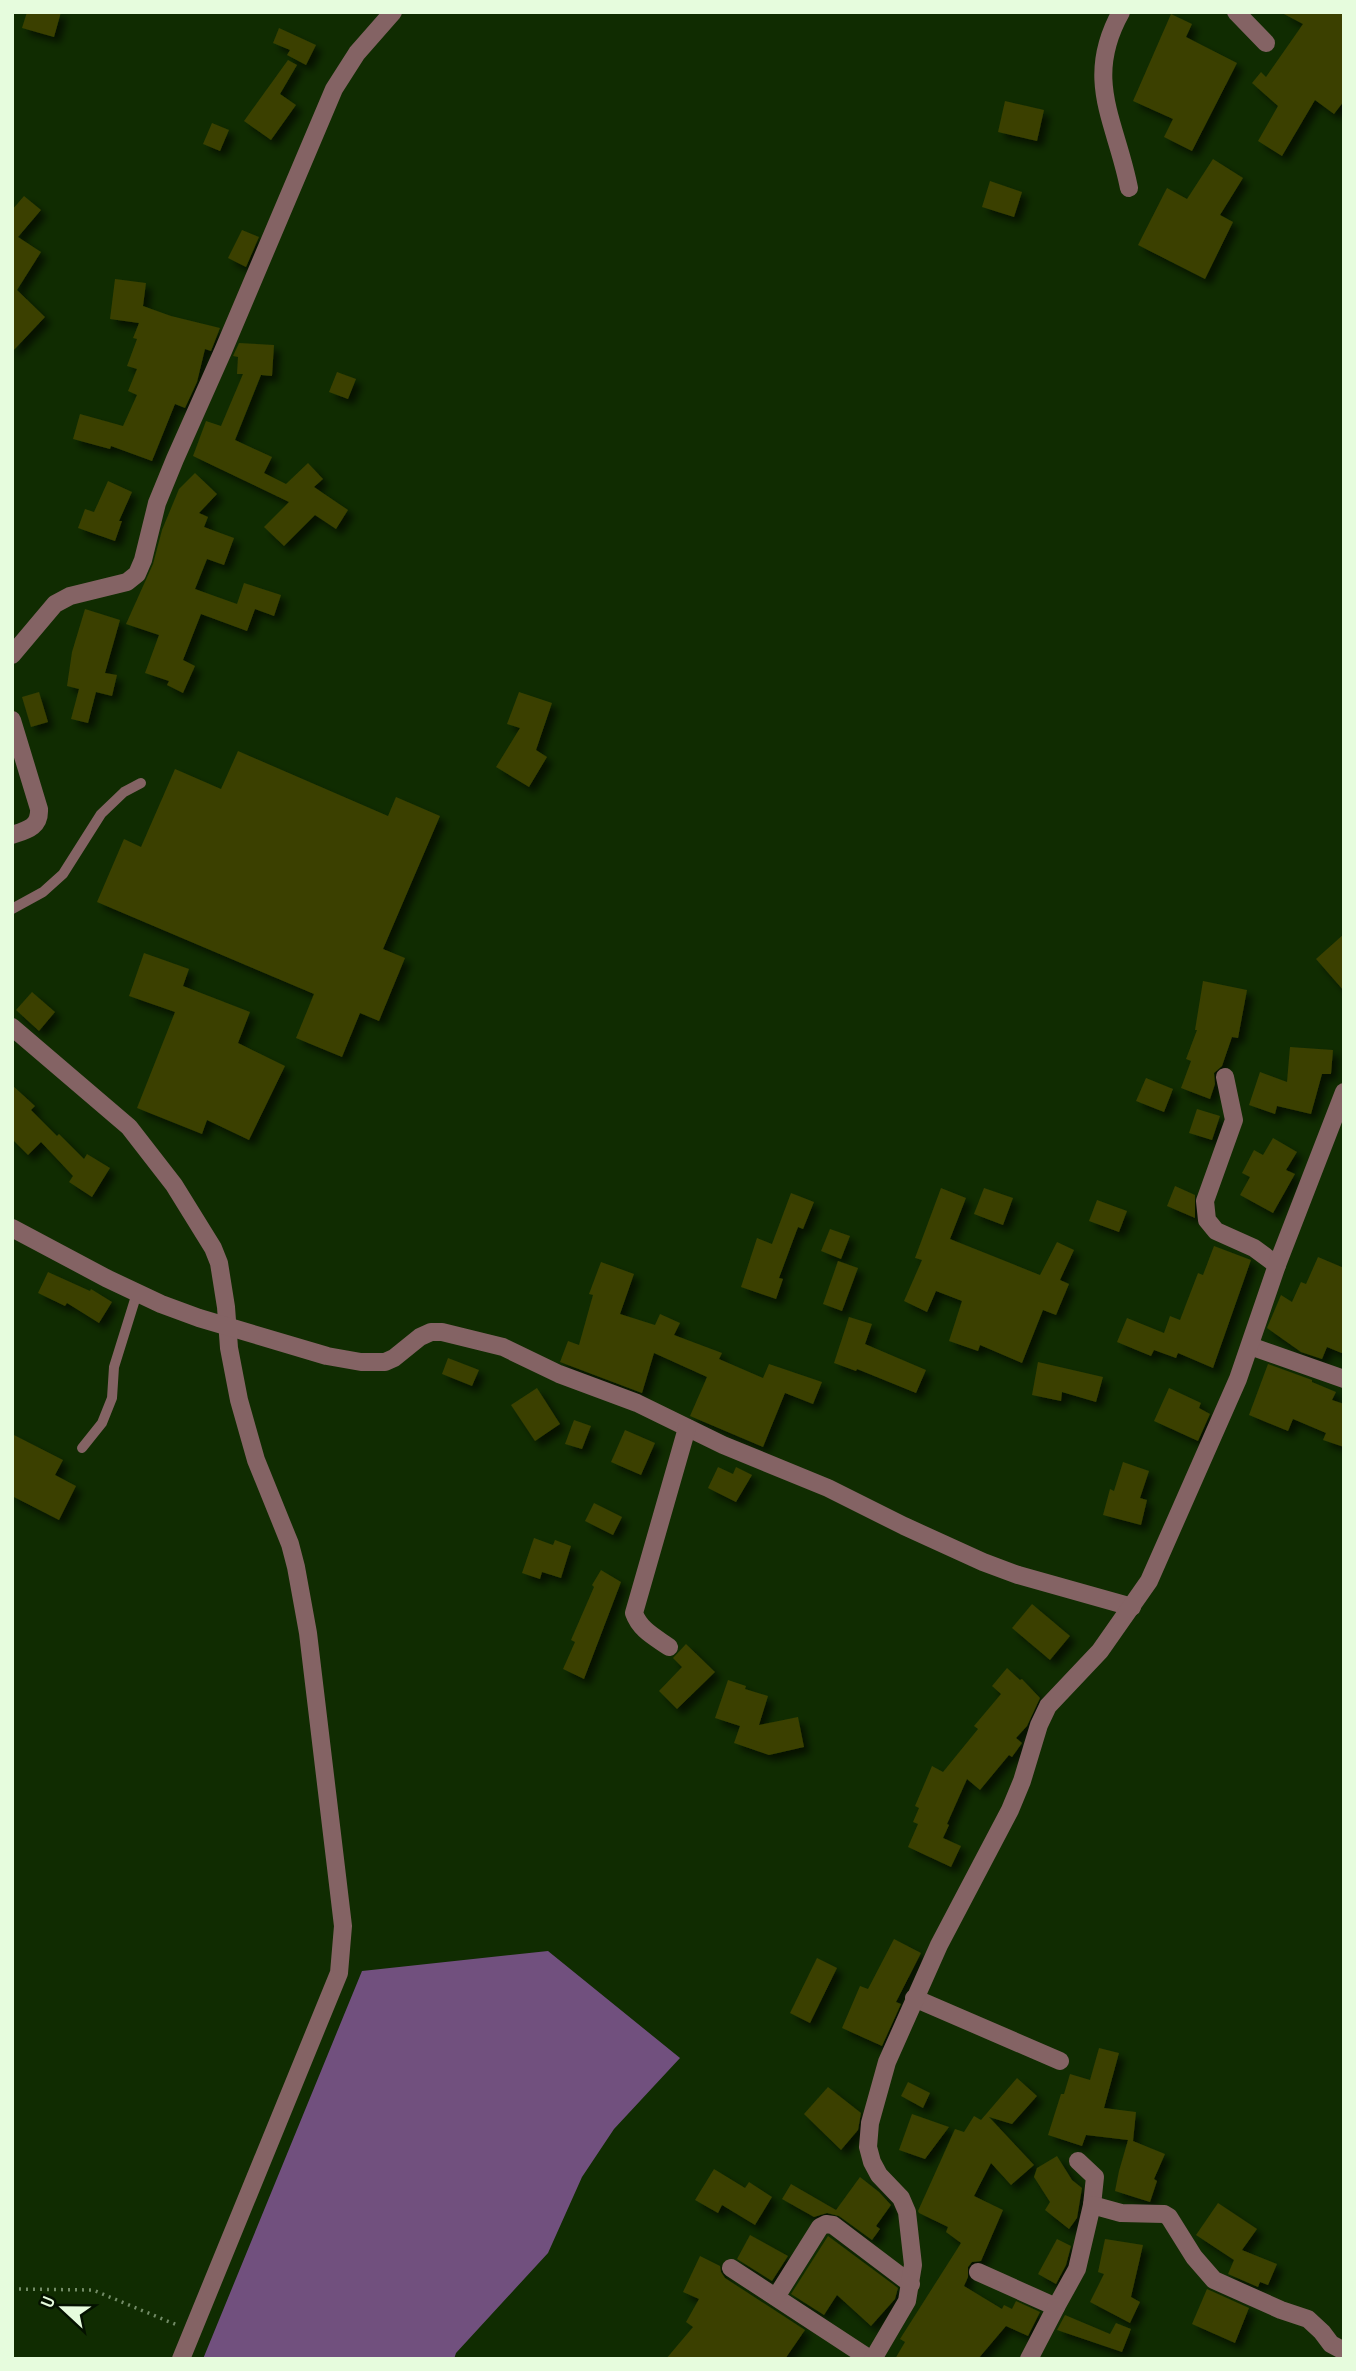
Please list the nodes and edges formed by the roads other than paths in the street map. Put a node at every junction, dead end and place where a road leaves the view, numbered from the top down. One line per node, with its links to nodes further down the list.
1 (393, 12): 6 (street)
2 (1121, 12): 5 (street)
3 (1236, 12): 4 (street)
4 (1266, 43)
5 (1129, 188)
6 (12, 654)
7 (12, 720): 9 (street)
8 (141, 783): 10 (lane)
9 (12, 835)
10 (12, 909)
11 (12, 1027): 17 (street)
12 (1226, 1077): 15 (street)
13 (1344, 1091): 15 (street)
14 (12, 1228): 16 (street)
15 (1277, 1265): 18 (street)
16 (137, 1293): 17 (street); 21 (lane)
17 (226, 1326): 20 (street); 34 (street)
18 (1250, 1346): 19 (street); 22 (street)
19 (1344, 1379)
20 (687, 1428): 22 (street); 23 (street)
21 (82, 1448)
22 (1132, 1607): 24 (street)
23 (669, 1647)
24 (914, 1998): 25 (street); 30 (street)
25 (1060, 2061)
26 (1079, 2161): 27 (street)
27 (1092, 2205): 32 (street); 33 (street)
28 (731, 2267): 31 (street)
29 (978, 2273): 32 (street)
30 (911, 2284): 31 (street); 35 (street)
31 (776, 2297): 35 (street)
32 (1056, 2307): 36 (street)
33 (1344, 2351)
34 (181, 2359)
35 (872, 2359)
36 (1029, 2359)

